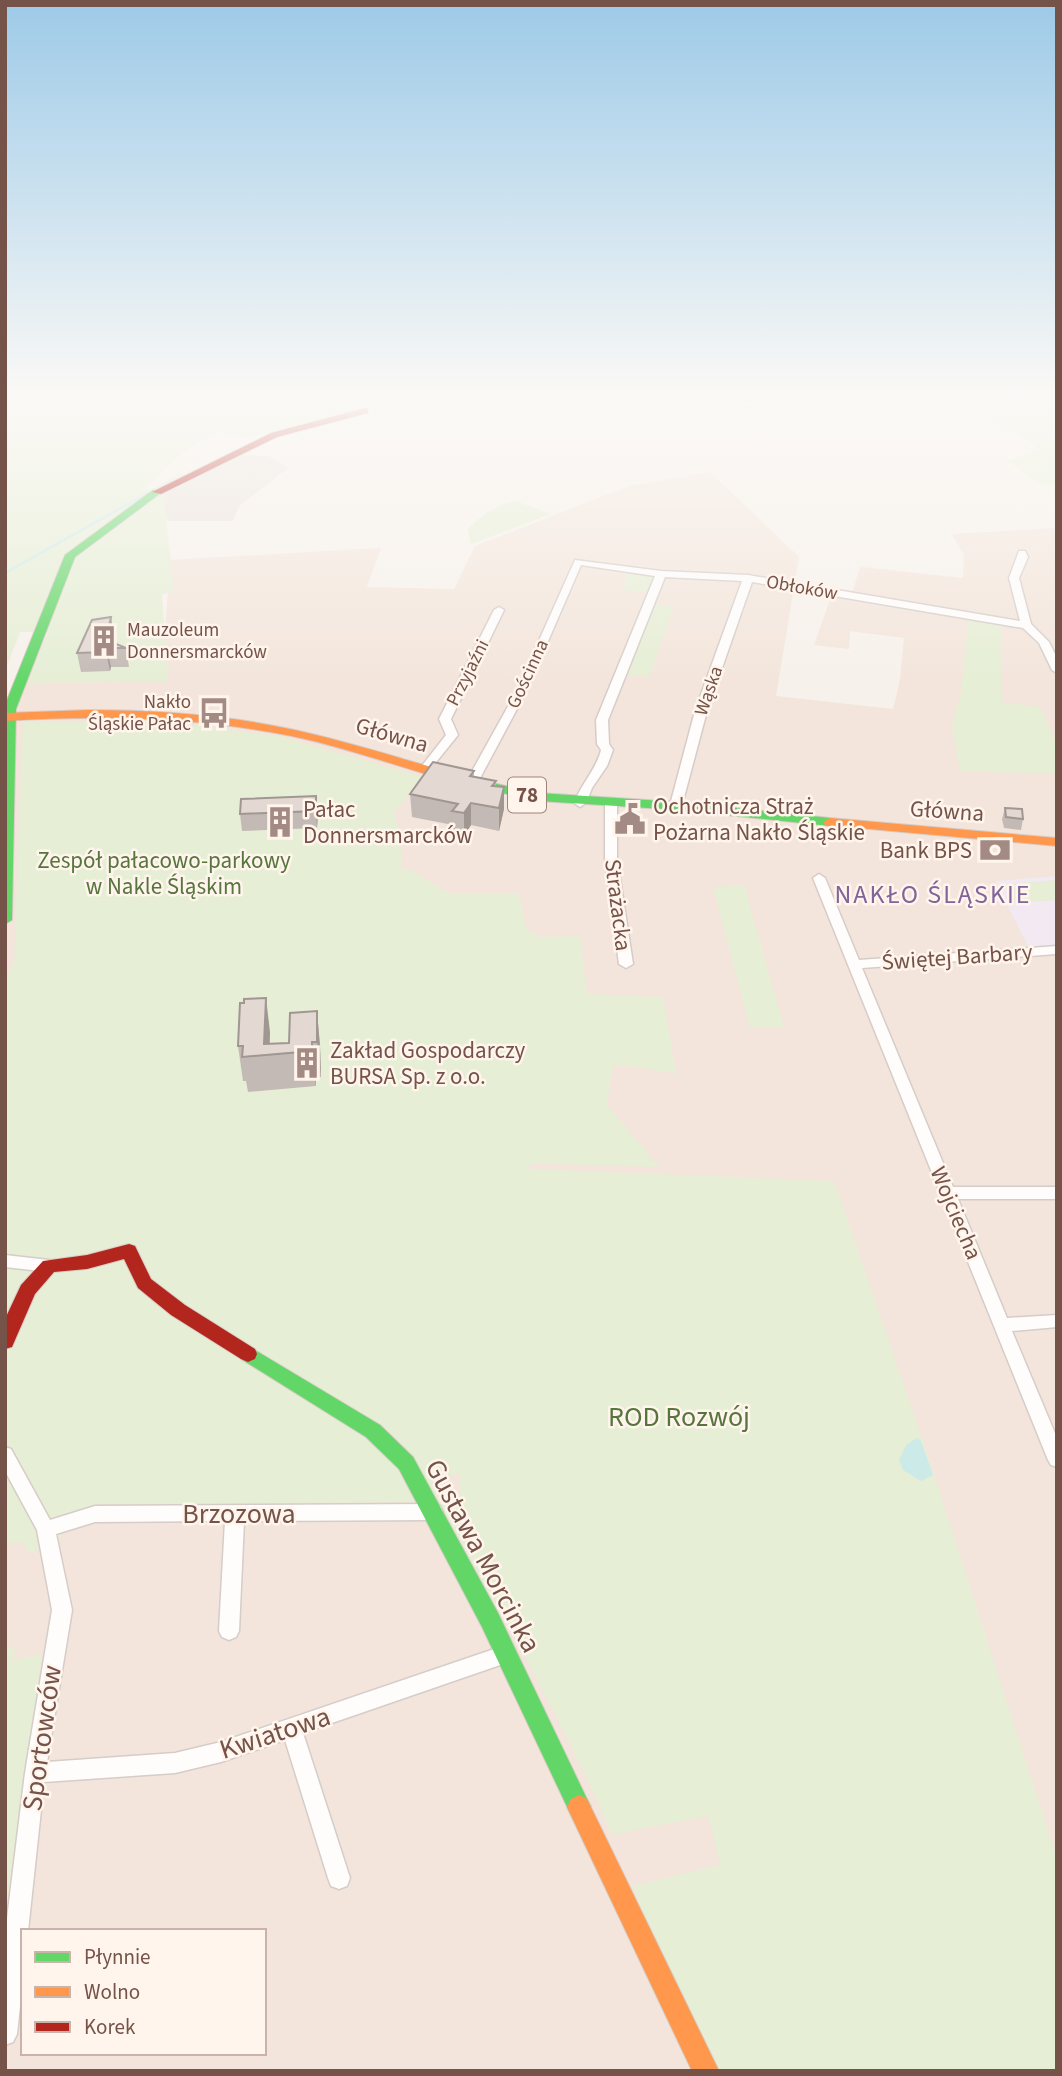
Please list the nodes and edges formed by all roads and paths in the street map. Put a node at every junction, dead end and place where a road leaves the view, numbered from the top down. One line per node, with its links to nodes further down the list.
1 (160, 491): 9 (street)
2 (1022, 553): 7 (street)
3 (578, 562): 4 (street, Obłoków); 11 (street, Gościnna)
4 (661, 574): 5 (street, Obłoków); 12 (street)
5 (748, 578): 7 (street, Obłoków); 14 (street, Wąska)
6 (499, 610): 10 (street, Przyjaźni)
7 (1026, 625): 8 (street)
8 (1057, 670)
9 (8, 717): 10 (street, Główna / 78); 17 (street)
10 (425, 769): 11 (street, Główna / 78)
11 (472, 782): 12 (street, Główna / 78)
12 (580, 803): 13 (street, Główna / 78)
13 (611, 804): 14 (street, Główna / 78); 19 (street, Strażacka)
14 (676, 806): 15 (street, Główna / 78)
15 (1057, 842)
16 (820, 878): 20 (street, Wojciecha)
17 (5, 920)
18 (1057, 950): 20 (street, Świętej Barbary)
19 (626, 964)
20 (857, 964): 21 (street, Wojciecha)
21 (948, 1193): 22 (street); 26 (street, Wojciecha)
22 (1057, 1193)
23 (5, 1261): 24 (street)
24 (49, 1266): 27 (street); 30 (street, Gustawa Morcinka)
25 (1057, 1321): 26 (street)
26 (1003, 1325): 29 (street, Wojciecha)
27 (5, 1342)
28 (5, 1454): 32 (street, Sportowców)
29 (1057, 1460)
30 (434, 1512): 31 (street, Brzozowa); 34 (street, Gustawa Morcinka)
31 (235, 1514): 32 (street, Brzozowa); 33 (street)
32 (46, 1528): 36 (street, Sportowców)
33 (229, 1631)
34 (506, 1654): 35 (street, Kwiatowa); 39 (street, Gustawa Morcinka)
35 (291, 1728): 36 (street, Kwiatowa); 37 (street)
36 (35, 1773): 38 (street, Sportowców)
37 (339, 1878)
38 (5, 2034)
39 (706, 2071)

